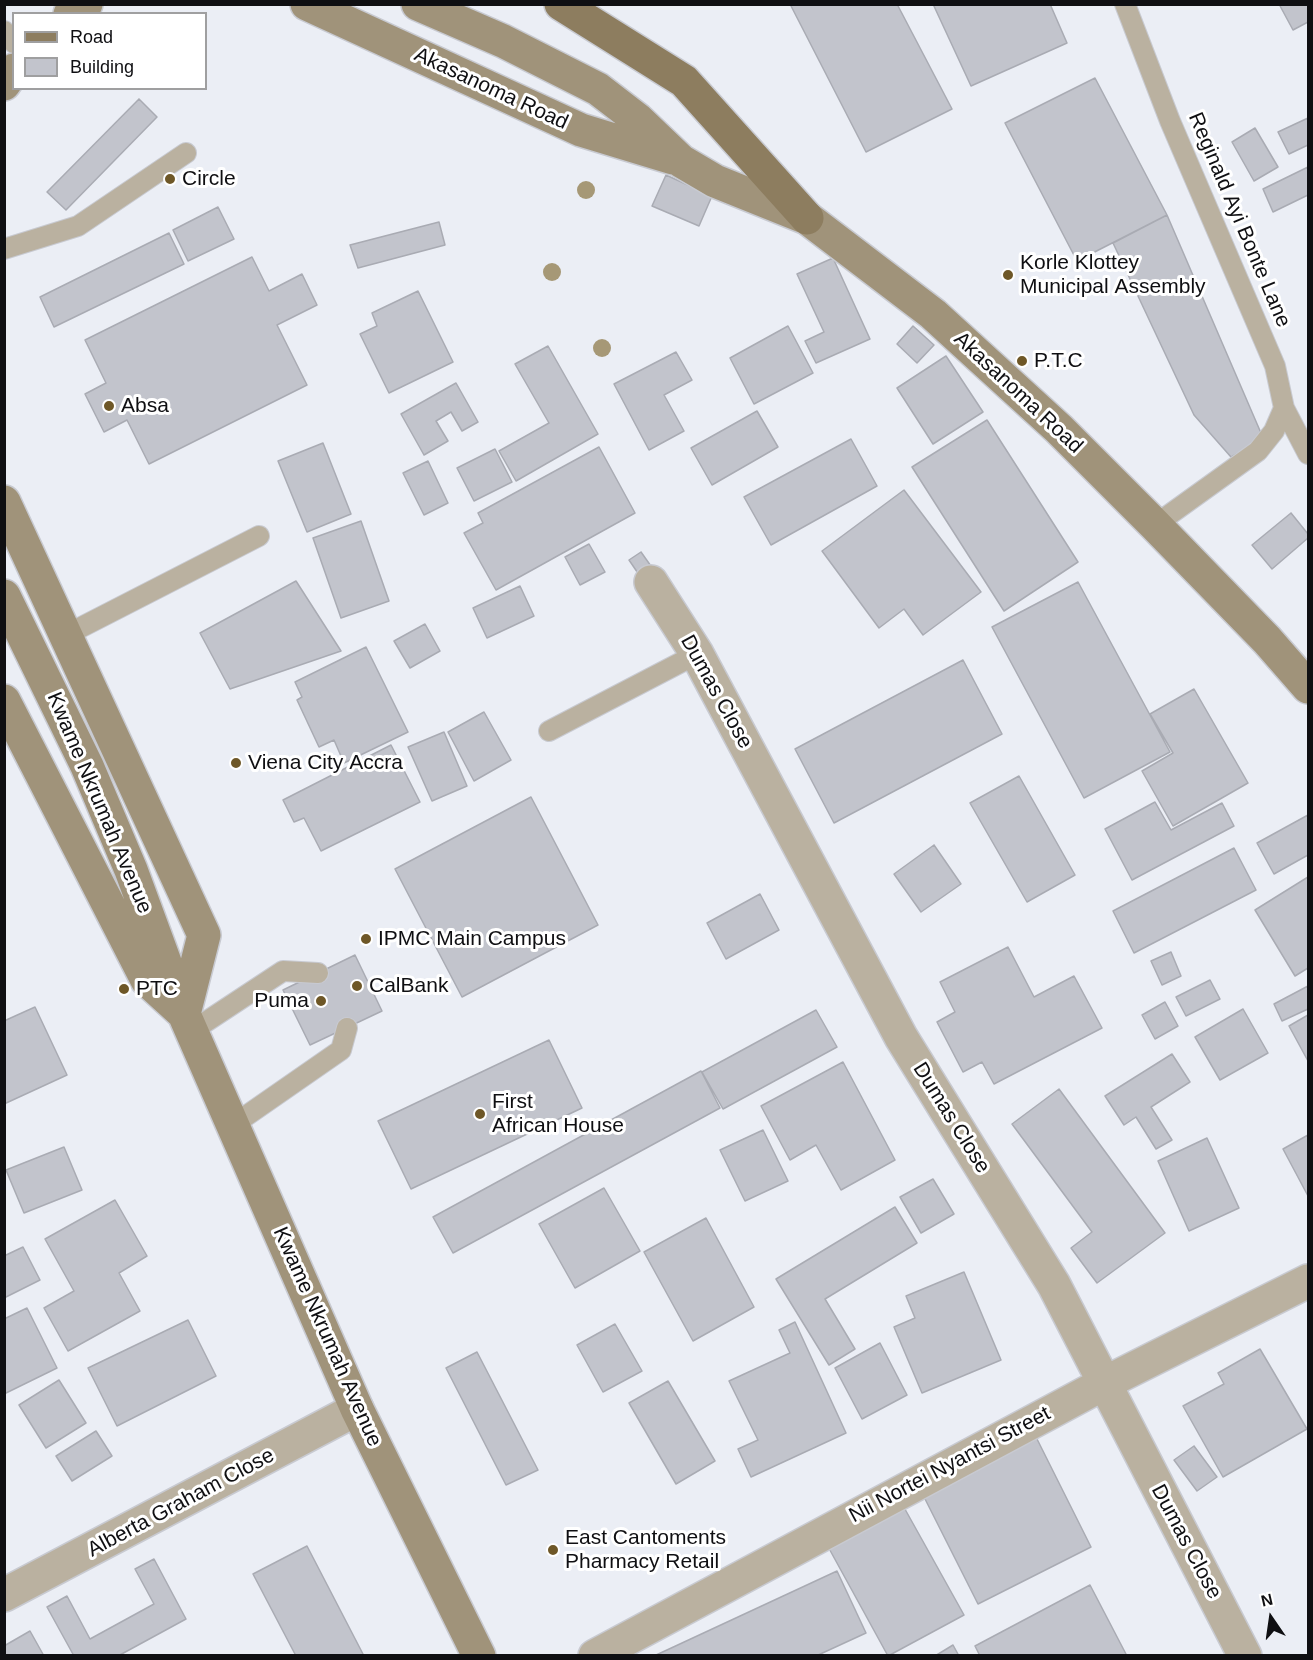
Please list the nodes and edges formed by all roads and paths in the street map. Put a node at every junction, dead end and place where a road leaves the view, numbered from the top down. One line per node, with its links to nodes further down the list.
1 (86, 4): 6 (main road)
2 (307, 4): 8 (main road, Akasanoma Road)
3 (418, 4): 8 (main road, Akasanoma Road)
4 (1125, 4): 11 (lane, Reginald Ayi Bonte Lane)
5 (569, 6): 9 (main road)
6 (73, 12)
7 (186, 153): 10 (lane)
8 (681, 161): 9 (main road, Akasanoma Road)
9 (807, 218): 14 (main road, Akasanoma Road)
10 (4, 249)
11 (1284, 408): 12 (lane, Reginald Ayi Bonte Lane); 14 (lane)
12 (1308, 454)
13 (4, 502): 18 (main road)
14 (1155, 525): 20 (main road, Akasanoma Road)
15 (259, 536): 18 (lane)
16 (651, 582): 19 (street, Dumas Close)
17 (4, 596): 24 (main road, Kwame Nkrumah Avenue)
18 (66, 634): 24 (main road)
19 (697, 654): 22 (lane); 28 (street, Dumas Close)
20 (1308, 687)
21 (4, 701): 24 (main road, Kwame Nkrumah Avenue)
22 (549, 731)
23 (318, 973): 24 (lane)
24 (188, 1022): 26 (main road, Kwame Nkrumah Avenue)
25 (347, 1028): 26 (lane)
26 (232, 1125): 29 (main road, Kwame Nkrumah Avenue)
27 (1308, 1281): 28 (street, Nii Nortei Nyantsi Street)
28 (1103, 1384): 32 (street, Nii Nortei Nyantsi Street); 33 (street, Dumas Close)
29 (357, 1409): 30 (street, Alberta Graham Close); 31 (main road, Kwame Nkrumah Avenue)
30 (4, 1595)
31 (479, 1656)
32 (595, 1656)
33 (1245, 1656)

